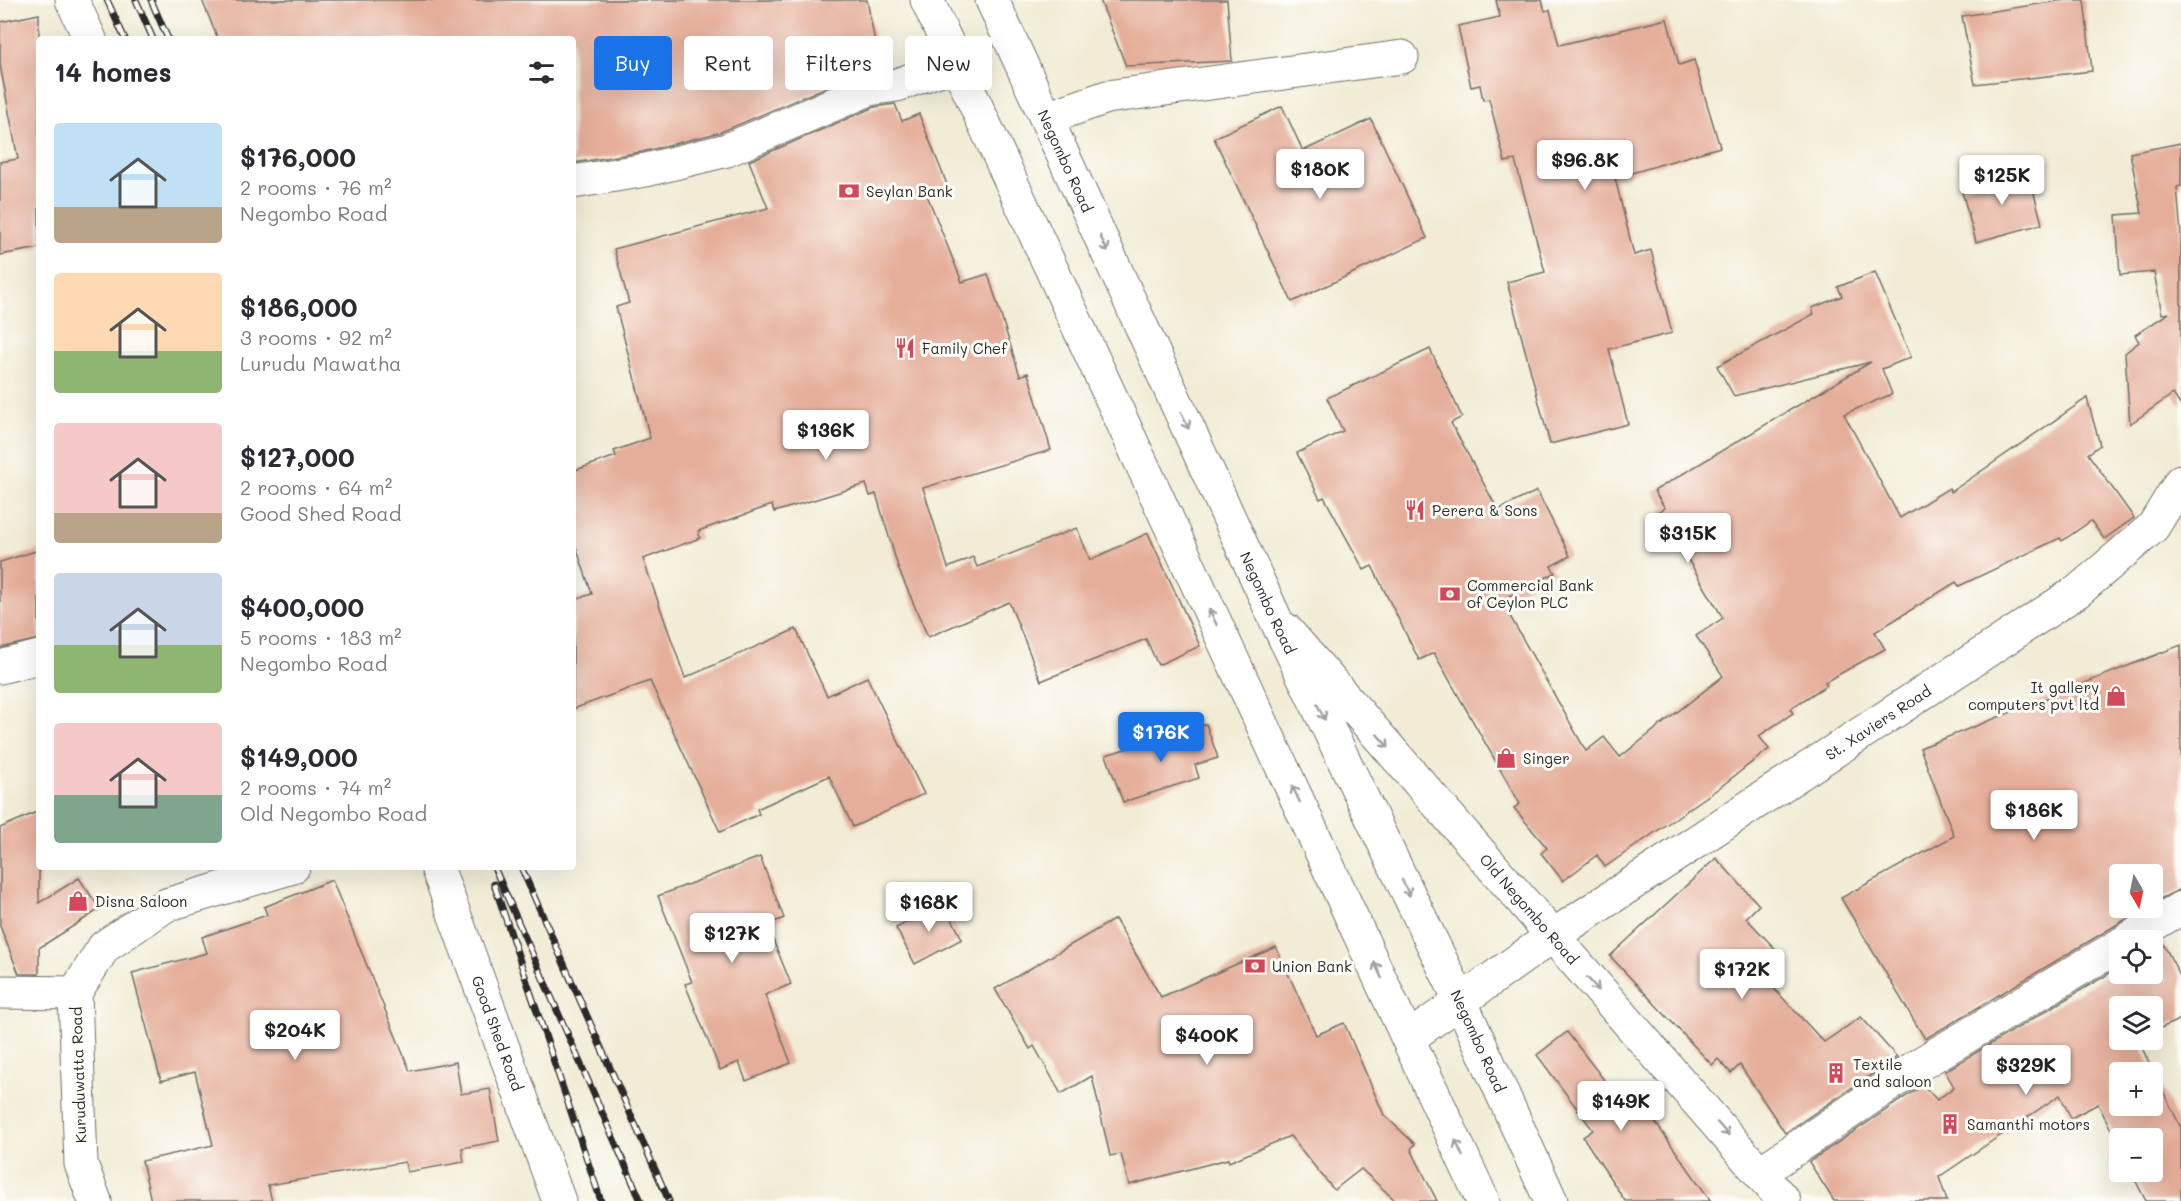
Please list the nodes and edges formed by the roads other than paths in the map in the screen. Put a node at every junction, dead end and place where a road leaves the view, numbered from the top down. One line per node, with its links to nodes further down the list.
1 (72, 0): 4 (main road)
2 (927, 0): 5 (main road)
3 (992, 0): 9 (main road, Negombo Road)
4 (89, 36)
5 (943, 36)
6 (1402, 57): 9 (main road)
7 (905, 82): 10 (main road)
8 (968, 90): 25 (main road, one-way to 8)
9 (1047, 118): 12 (main road, Negombo Road, one-way to 12)
10 (576, 182)
11 (2181, 481): 20 (main road, St. Xaviers Road)
12 (1275, 618): 20 (main road, Old Negombo Road, one-way to 20); 24 (main road, Negombo Road, one-way to 24)
13 (36, 658): 14 (main road)
14 (0, 667)
15 (273, 870): 17 (main road, Kuruduwatta Road)
16 (438, 870): 28 (main road, Good Shed Road)
17 (253, 873): 23 (main road, Kuruduwatta Road)
18 (2181, 908): 19 (main road)
19 (2144, 930)
20 (1551, 937): 24 (main road, St. Xaviers Road); 26 (main road, Old Negombo Road, one-way to 26)
21 (2109, 952): 26 (main road)
22 (0, 992): 23 (main road)
23 (75, 993): 27 (main road, Kuruduwatta Road)
24 (1461, 1002): 25 (main road, St. Xaviers Road); 30 (main road, Negombo Road)
25 (1410, 1037): 29 (main road, one-way to 25)
26 (1761, 1172): 31 (main road, Old Negombo Road)
27 (95, 1201)
28 (559, 1201)
29 (1483, 1201)
30 (1551, 1201)
31 (1784, 1201)

